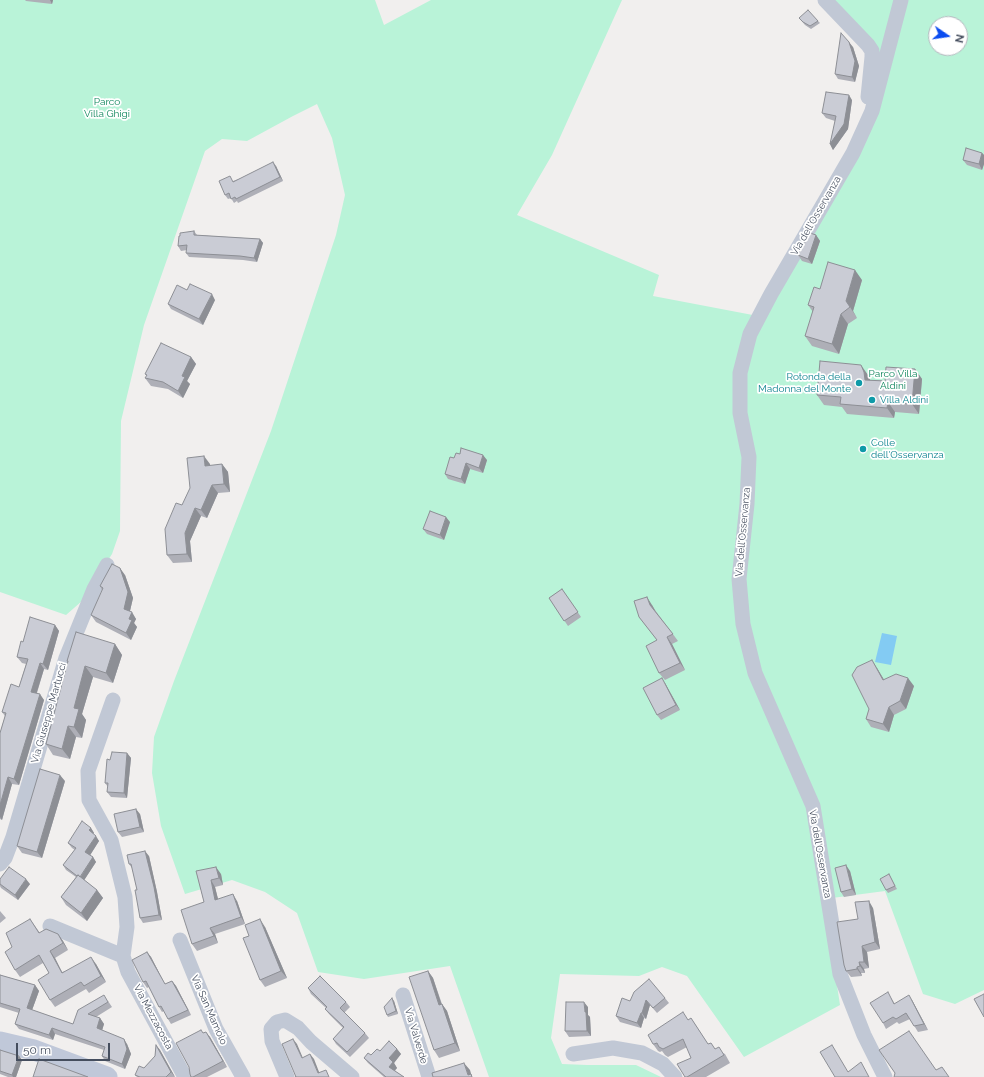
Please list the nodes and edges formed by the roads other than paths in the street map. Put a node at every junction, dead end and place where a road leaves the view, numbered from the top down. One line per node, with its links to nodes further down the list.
1 (825, 0): 3 (street)
2 (901, 0): 3 (street, Via dell'Osservanza)
3 (872, 111): 20 (street, Via dell'Osservanza)
4 (107, 566): 6 (street, Via Giuseppe Martucci)
5 (113, 700): 9 (street, Via Mezzacosta)
6 (0, 864)
7 (50, 926): 9 (street)
8 (180, 940): 15 (street, Via San Mamolo)
9 (123, 956): 14 (street, Via Mezzacosta)
10 (403, 995): 18 (street, Via Valverde)
11 (0, 1042): 13 (main road)
12 (572, 1054): 19 (street)
13 (107, 1077)
14 (185, 1077)
15 (243, 1077)
16 (287, 1077): 17 (street)
17 (352, 1077)
18 (429, 1077)
19 (675, 1077)
20 (885, 1077)

